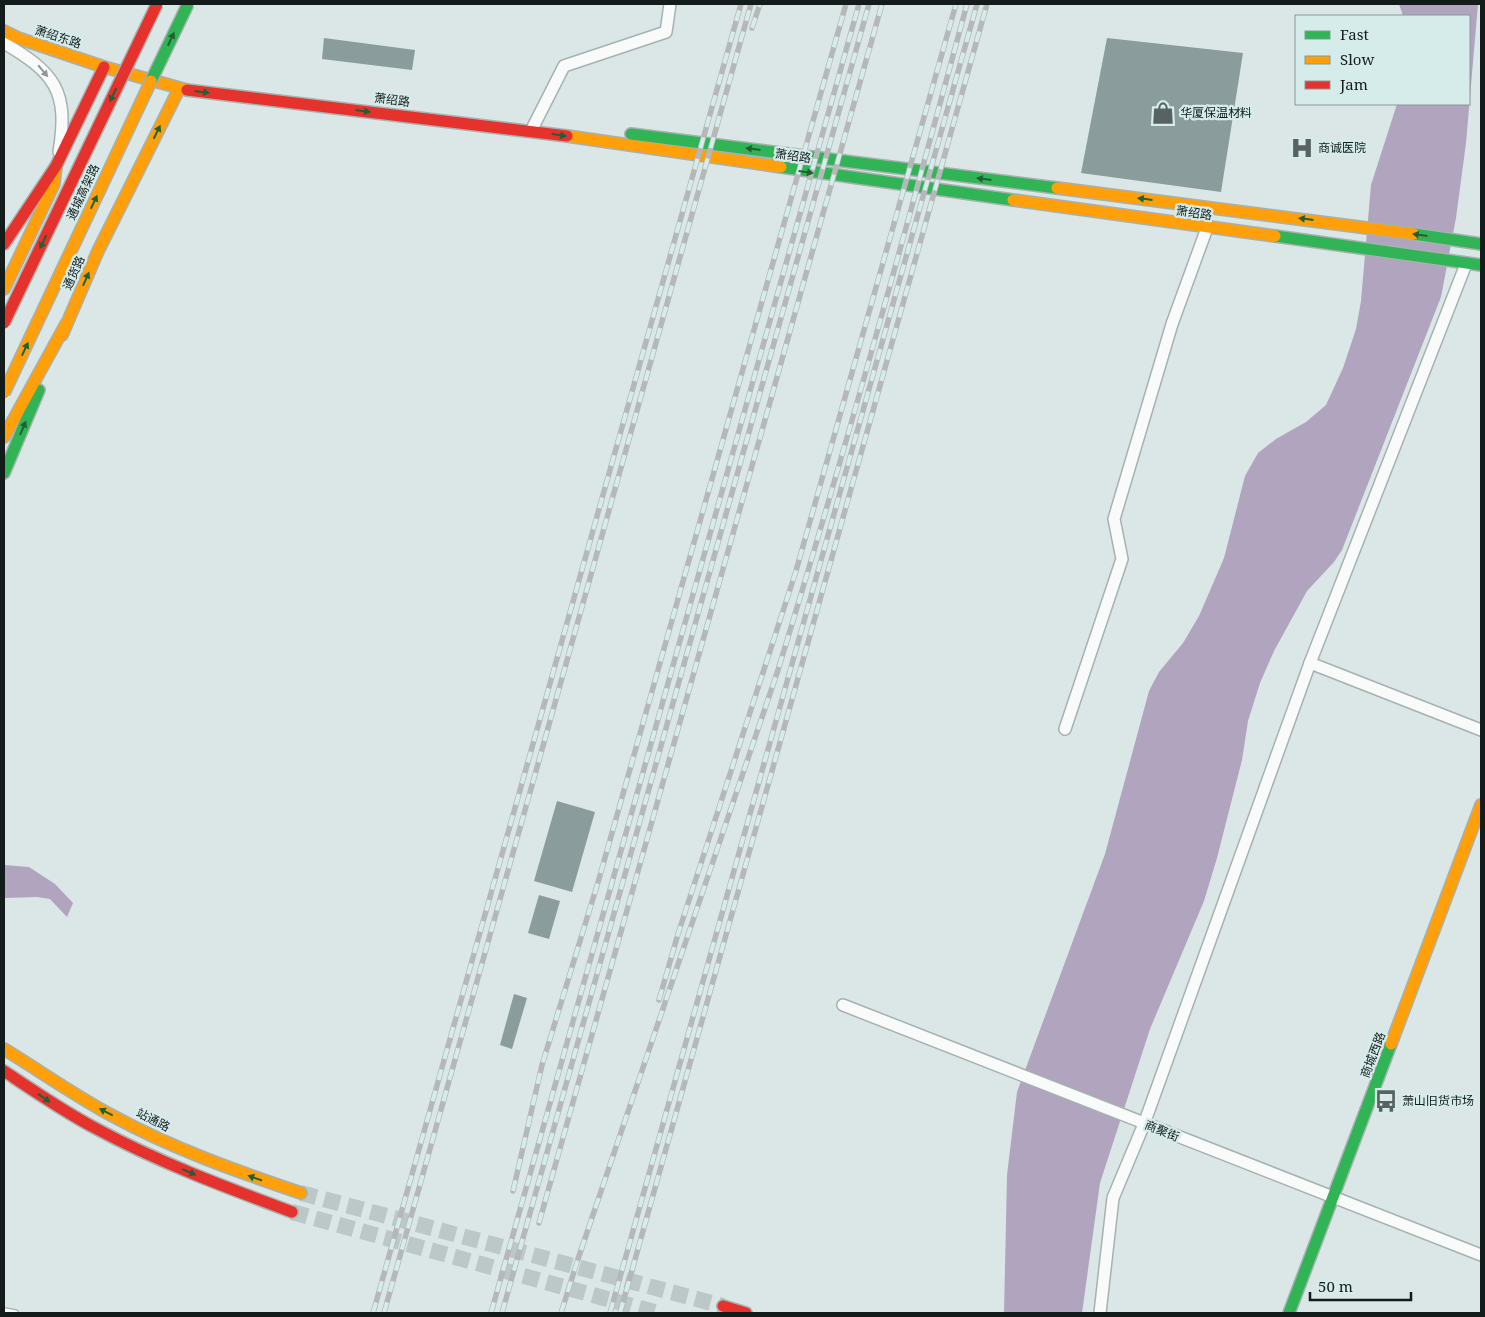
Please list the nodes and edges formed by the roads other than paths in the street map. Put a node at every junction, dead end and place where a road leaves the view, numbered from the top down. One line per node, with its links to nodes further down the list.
1 (156, 4): 17 (main road, 通城高架路, one-way to 17, bridge)
2 (188, 4): 19 (main road, 通城高架路, one-way to 2, bridge)
3 (670, 4): 9 (street)
4 (4, 20): 9 (main road)
5 (4, 31): 7 (main road, 萧绍东路)
6 (4, 43): 10 (street, one-way to 10)
7 (104, 67): 8 (main road, 萧绍路); 10 (main road)
8 (179, 89): 9 (main road, 萧绍路, one-way to 9); 18 (main road, 通货路, one-way to 8)
9 (533, 126): 11 (main road, 萧绍路, one-way to 11); 13 (main road, one-way to 9)
10 (56, 166): 12 (main road); 16 (main road)
11 (1207, 228): 14 (main road, 萧绍路); 23 (street)
12 (4, 244)
13 (1481, 244)
14 (1466, 264): 15 (main road, 萧绍路); 22 (street)
15 (1481, 265)
16 (4, 289)
17 (4, 324)
18 (66, 324): 20 (main road); 21 (main road, 通货路, one-way to 18)
19 (4, 393)
20 (4, 437)
21 (4, 473)
22 (1310, 663): 24 (street); 29 (street)
23 (1064, 729)
24 (1481, 730)
25 (1481, 805): 31 (main road, 商城西路)
26 (843, 1005): 29 (street, 商聚街)
27 (4, 1049): 30 (main road, 站通路, one-way to 27)
28 (4, 1071): 32 (main road, one-way to 32)
29 (1144, 1124): 31 (street, 商聚街); 38 (street)
30 (301, 1193)
31 (1332, 1198): 33 (street, 商聚街); 39 (main road, 商城西路)
32 (292, 1212)
33 (1481, 1255)
34 (723, 1306): 37 (main road)
35 (4, 1310): 36 (lane)
36 (15, 1313)
37 (746, 1313)
38 (1100, 1313)
39 (1288, 1313)

